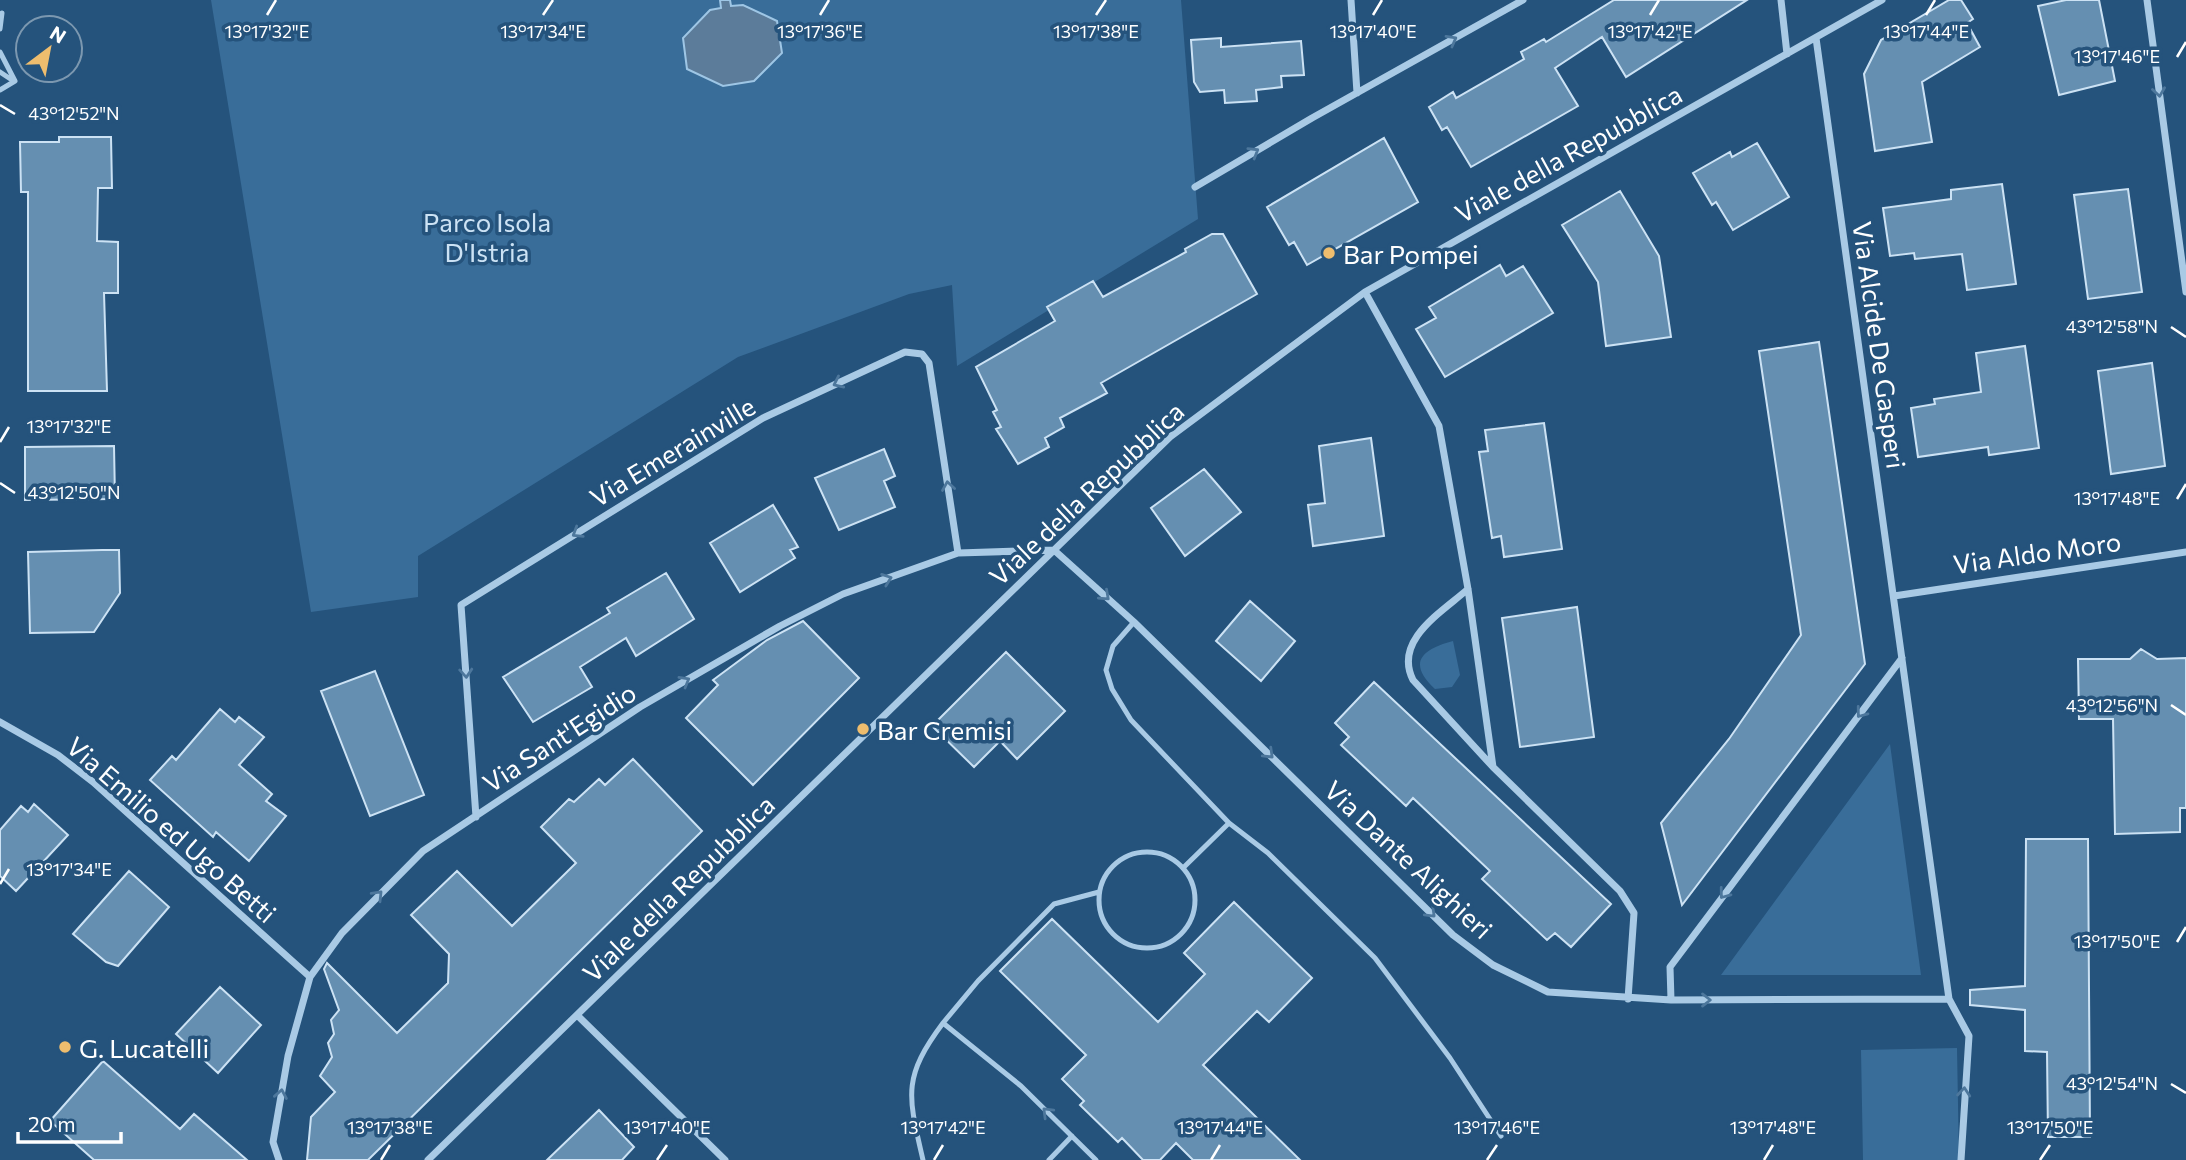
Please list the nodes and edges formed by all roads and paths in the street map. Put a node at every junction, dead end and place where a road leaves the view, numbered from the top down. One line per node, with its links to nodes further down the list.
1 (1351, 0): 12 (street)
2 (1523, 0): 12 (street, one-way to 2)
3 (1781, 0): 10 (street)
4 (1882, 0): 8 (street, Viale della Repubblica)
5 (2147, 0): 15 (street, one-way to 15)
6 (1, 15): 7 (lane)
7 (0, 29)
8 (1816, 38): 10 (street, Viale della Repubblica); 20 (street, Via Alcide De Gasperi)
9 (0, 52): 11 (lane)
10 (1787, 54): 14 (street, Viale della Repubblica)
11 (14, 79)
12 (1357, 93): 13 (street, one-way to 12)
13 (1195, 187)
14 (1365, 292): 16 (street, Viale della Repubblica); 19 (street)
15 (2186, 292)
16 (1054, 550): 18 (street, Via Sant'Egidio); 21 (street, Via Dante Alighieri, one-way to 21); 33 (street, Viale della Repubblica)
17 (2186, 552): 20 (street, Via Aldo Moro)
18 (958, 553): 25 (street, Via Sant'Egidio, one-way to 18); 25 (street, Via Emerainville, one-way to 25)
19 (1468, 589): 24 (street); 24 (street)
20 (1894, 596): 22 (street, Via Alcide De Gasperi)
21 (1134, 622): 26 (lane); 30 (street, Via Dante Alighieri, one-way to 30)
22 (1902, 658): 31 (street, Via Alcide De Gasperi); 32 (street, one-way to 32)
23 (0, 722): 29 (street, Via Emilio ed Ugo Betti)
24 (1493, 767): 30 (street)
25 (476, 817): 29 (street, Via Sant'Egidio, one-way to 25)
26 (1228, 823): 27 (lane); 36 (lane)
27 (1183, 868): 28 (lane); 28 (lane)
28 (1099, 892): 34 (lane)
29 (310, 977): 39 (street, Via Sant'Egidio, one-way to 29)
30 (1628, 999): 32 (street, Via Dante Alighieri)
31 (1950, 999): 32 (street, Via Dante Alighieri, one-way to 31); 45 (street, Via Alcide De Gasperi, one-way to 31)
32 (1671, 1000)
33 (577, 1015): 38 (street, Viale della Repubblica); 40 (street)
34 (943, 1023): 35 (lane, one-way to 34); 41 (lane)
35 (1072, 1136): 37 (lane); 42 (lane)
36 (1500, 1136)
37 (1089, 1154): 43 (lane); 44 (lane)
38 (432, 1159)
39 (279, 1160)
40 (725, 1160)
41 (923, 1160)
42 (1049, 1160)
43 (1083, 1160)
44 (1096, 1160)
45 (1961, 1160)

